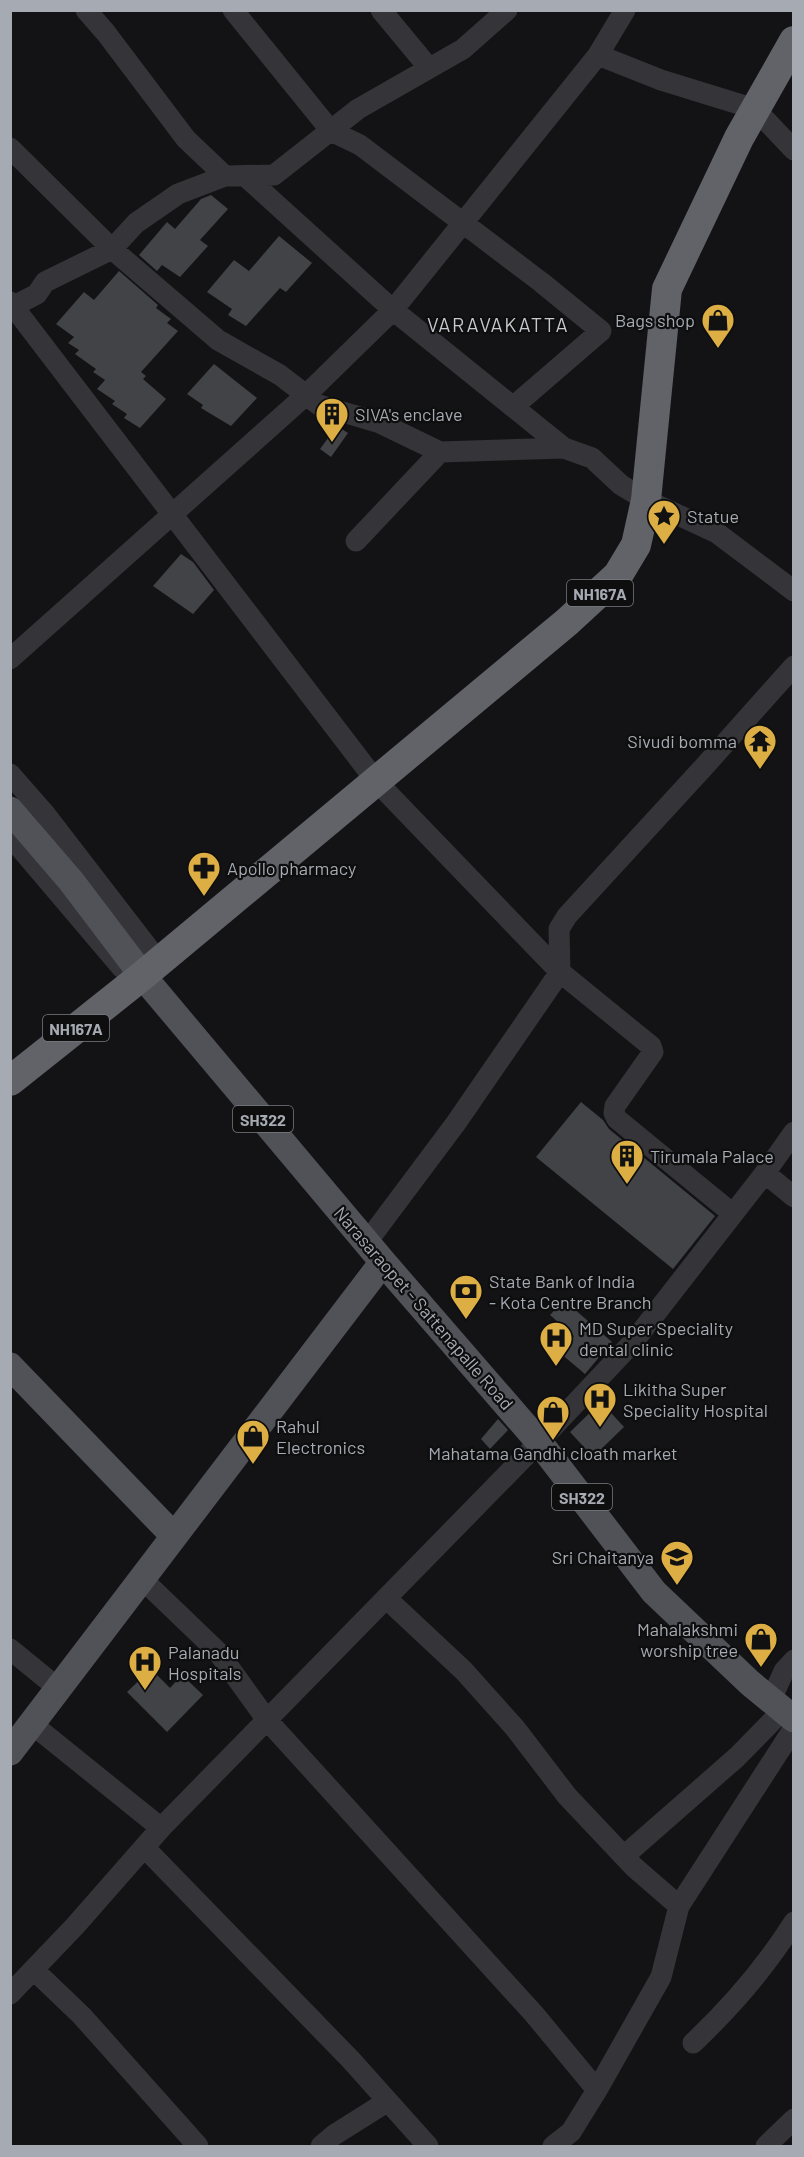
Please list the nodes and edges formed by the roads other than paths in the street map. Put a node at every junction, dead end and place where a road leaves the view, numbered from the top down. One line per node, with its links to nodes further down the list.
1 (233, 10): 10 (street)
2 (381, 10): 8 (street)
3 (507, 10): 8 (street)
4 (625, 10): 7 (street)
5 (98, 14): 13 (street)
6 (794, 41): 9 (highway, NH167A)
7 (598, 56): 9 (street); 14 (street)
8 (429, 68): 10 (street)
9 (755, 109): 12 (street); 22 (highway, NH167A)
10 (331, 131): 13 (street); 14 (street)
11 (10, 148): 15 (street)
12 (794, 150)
13 (235, 176): 15 (street); 17 (street)
14 (463, 223): 17 (street); 19 (street)
15 (111, 249): 16 (street); 18 (street)
16 (12, 306): 23 (street)
17 (393, 310): 18 (street); 19 (street)
18 (306, 395): 21 (street); 23 (street)
19 (514, 406): 20 (street)
20 (564, 448): 21 (street); 22 (street)
21 (440, 452): 24 (street)
22 (646, 500): 25 (street); 29 (highway, NH167A)
23 (173, 515): 26 (street); 29 (street)
24 (356, 541)
25 (794, 591)
26 (10, 659)
27 (794, 666): 32 (street)
28 (10, 774): 33 (street)
29 (376, 781): 32 (street); 33 (highway, NH167A)
30 (10, 810): 33 (main road, Narasaraopet - Sattenapalle Road)
31 (10, 836): 33 (street)
32 (560, 972): 38 (street); 39 (street)
33 (145, 973): 34 (highway, NH167A); 39 (main road, Narasaraopet - Sattenapalle Road / SH322)
34 (10, 1081)
35 (794, 1132): 36 (street)
36 (765, 1173): 37 (street); 38 (street)
37 (794, 1197)
38 (733, 1214): 41 (street)
39 (375, 1252): 41 (main road, Narasaraopet - Sattenapalle Road / SH322); 42 (main road)
40 (10, 1366): 42 (main road)
41 (539, 1442): 44 (street); 48 (main road, Narasaraopet - Sattenapalle Road / SH322)
42 (174, 1536): 43 (main road)
43 (142, 1579): 47 (main road); 49 (street)
44 (386, 1598): 49 (street); 54 (street)
45 (10, 1649): 47 (street)
46 (794, 1660): 48 (street)
47 (58, 1689): 50 (main road)
48 (785, 1714): 54 (street); 55 (street)
49 (267, 1720): 52 (street); 61 (street)
50 (32, 1724): 51 (main road); 52 (street)
51 (10, 1752)
52 (161, 1828): 53 (street)
53 (144, 1847): 58 (street); 62 (street)
54 (624, 1856): 55 (street)
55 (679, 1906): 61 (street)
56 (794, 1922): 57 (street)
57 (788, 1946): 60 (street)
58 (34, 1970): 59 (street); 64 (street)
59 (10, 1994)
60 (693, 2043)
61 (597, 2090): 67 (street)
62 (388, 2101): 65 (street); 66 (street)
63 (794, 2119): 68 (street)
64 (198, 2146)
65 (321, 2146)
66 (428, 2146)
67 (553, 2146)
68 (766, 2146)

